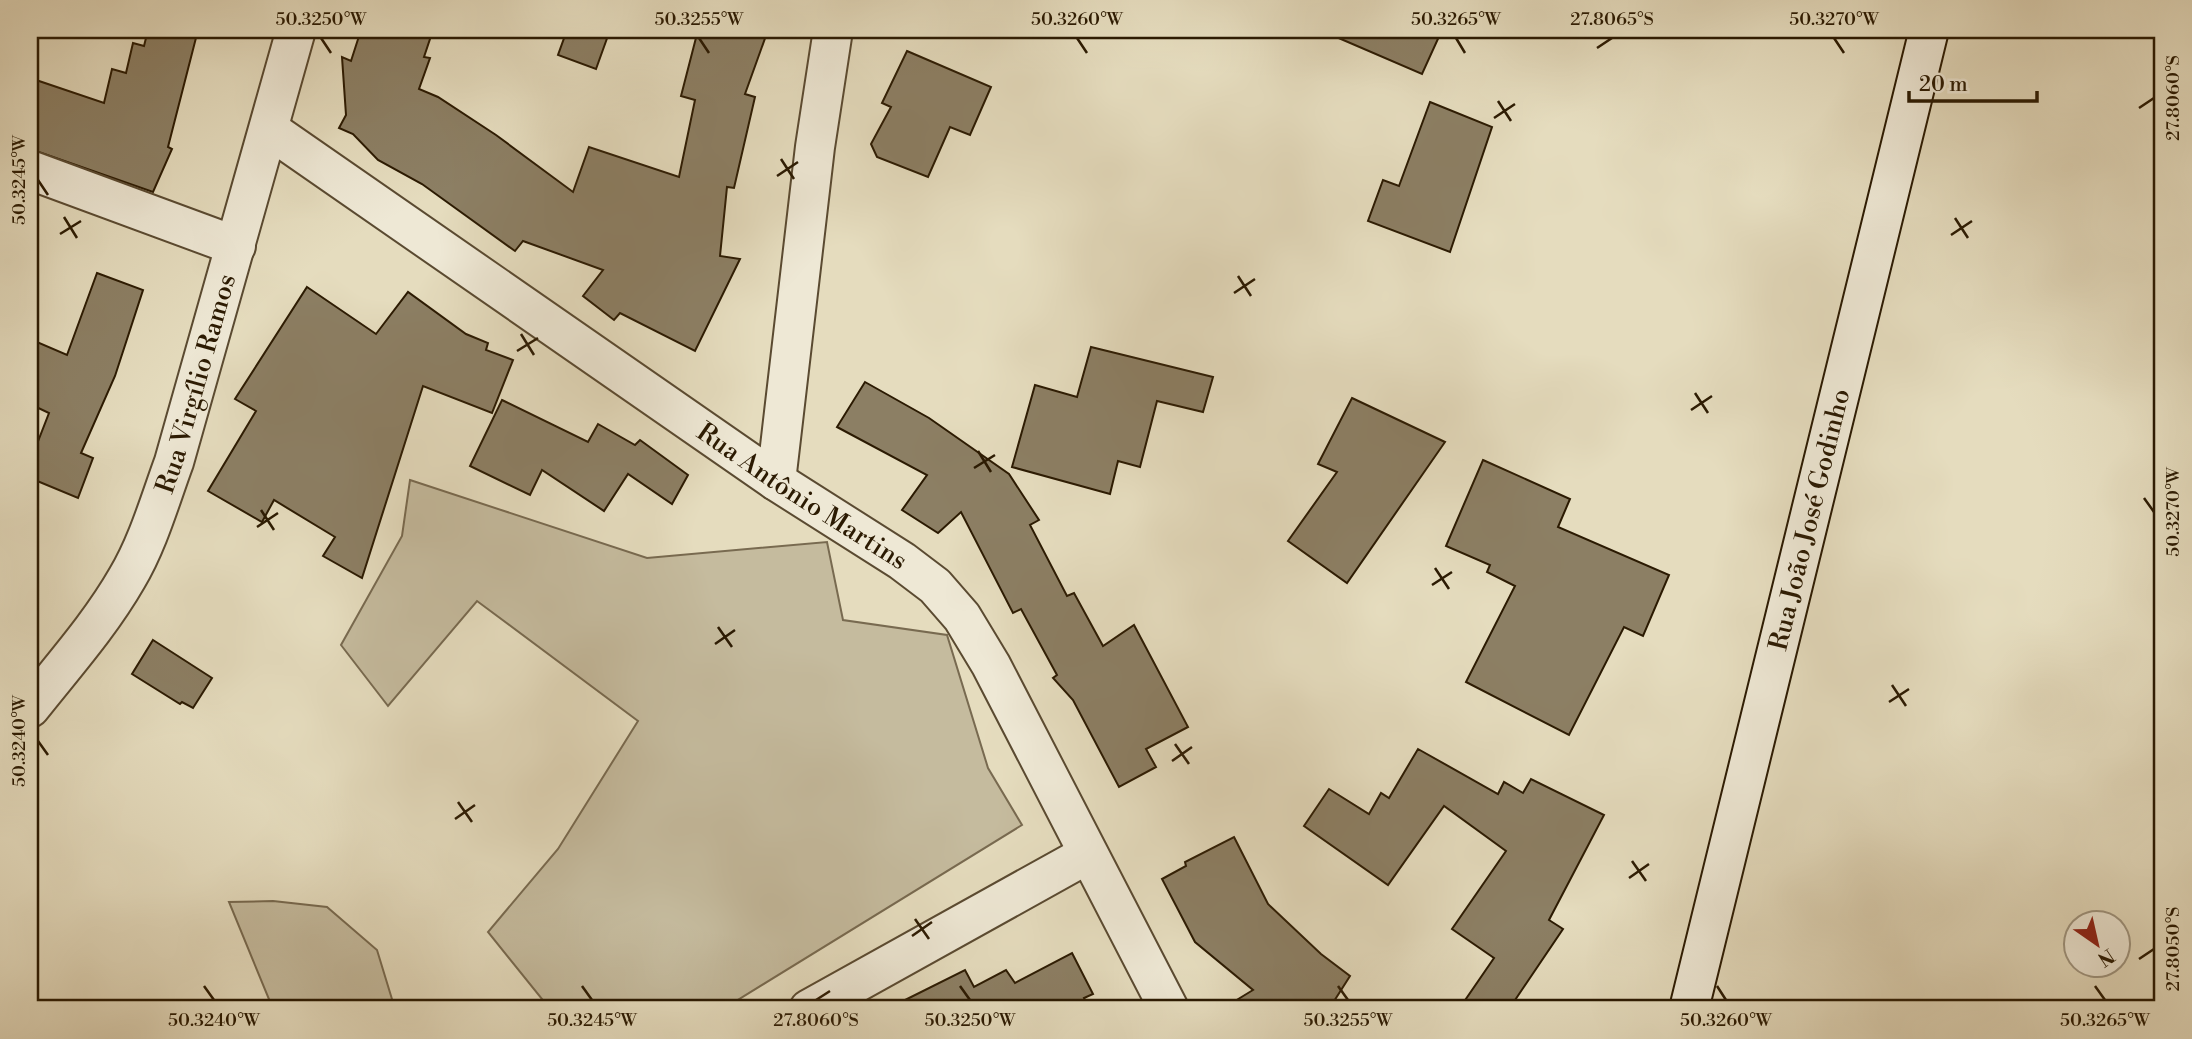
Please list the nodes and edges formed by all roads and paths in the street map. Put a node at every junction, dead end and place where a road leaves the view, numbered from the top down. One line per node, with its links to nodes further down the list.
1 (296, 30): 4 (street, Rua Virgílio Ramos)
2 (833, 30): 7 (street)
3 (1928, 30): 12 (street, Rua João José Godinho)
4 (270, 130): 6 (street, Rua Virgílio Ramos); 7 (street, Rua Antônio Martins)
5 (30, 170): 6 (street)
6 (236, 246): 8 (street, Rua Virgílio Ramos)
7 (776, 481): 9 (street, Rua Antônio Martins)
8 (30, 708)
9 (1088, 854): 10 (street); 11 (street, Rua Antônio Martins)
10 (809, 1009)
11 (1169, 1009)
12 (1689, 1009)

